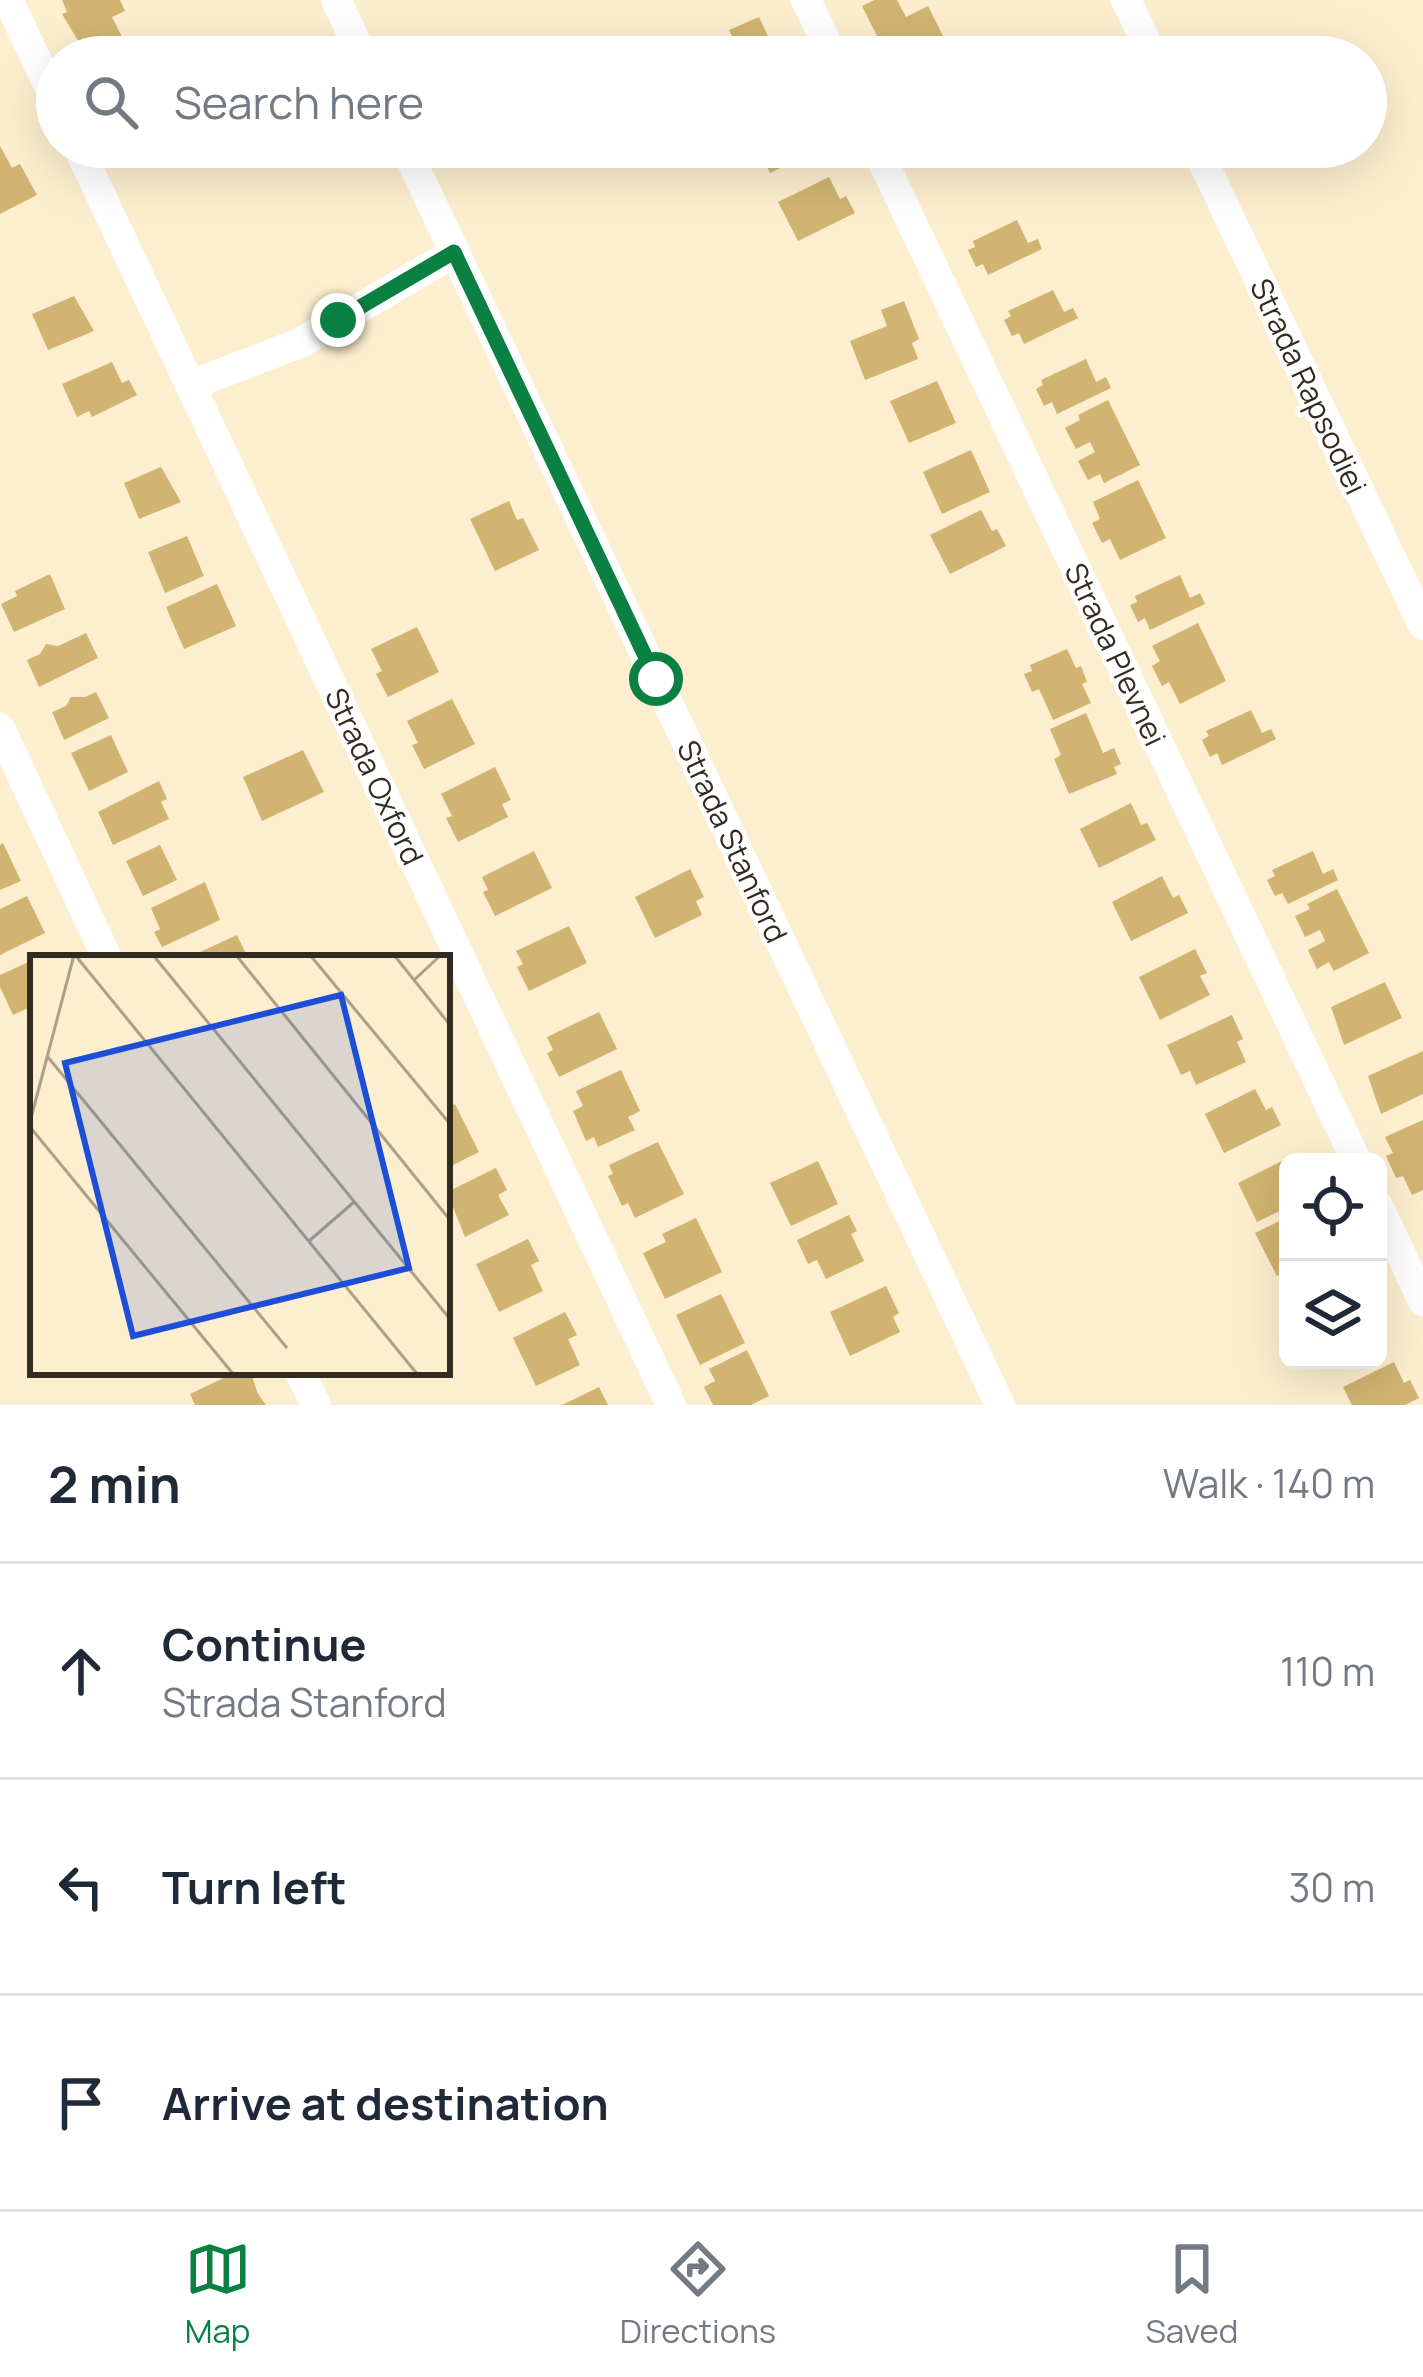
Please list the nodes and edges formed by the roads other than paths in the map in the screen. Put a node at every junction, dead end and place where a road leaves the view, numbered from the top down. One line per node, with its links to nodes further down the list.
1 (8, 0): 8 (street)
2 (336, 0): 5 (street)
3 (806, 0): 6 (street)
4 (1126, 0): 7 (street)
5 (353, 36)
6 (823, 36)
7 (1143, 36)
8 (36, 59)
9 (88, 168): 14 (street, Strada Oxford)
10 (415, 168): 13 (street, Strada Stanford)
11 (886, 168): 18 (street, Strada Plevnei)
12 (1206, 168): 15 (street, Strada Rapsodiei)
13 (454, 252): 14 (street); 24 (street, Strada Stanford)
14 (191, 385): 23 (street, Strada Oxford)
15 (1423, 625)
16 (0, 728): 17 (street)
17 (106, 955)
18 (1353, 1153)
19 (1387, 1225): 20 (street)
20 (1423, 1301)
21 (301, 1375): 22 (street)
22 (316, 1405)
23 (670, 1405)
24 (1000, 1405)

